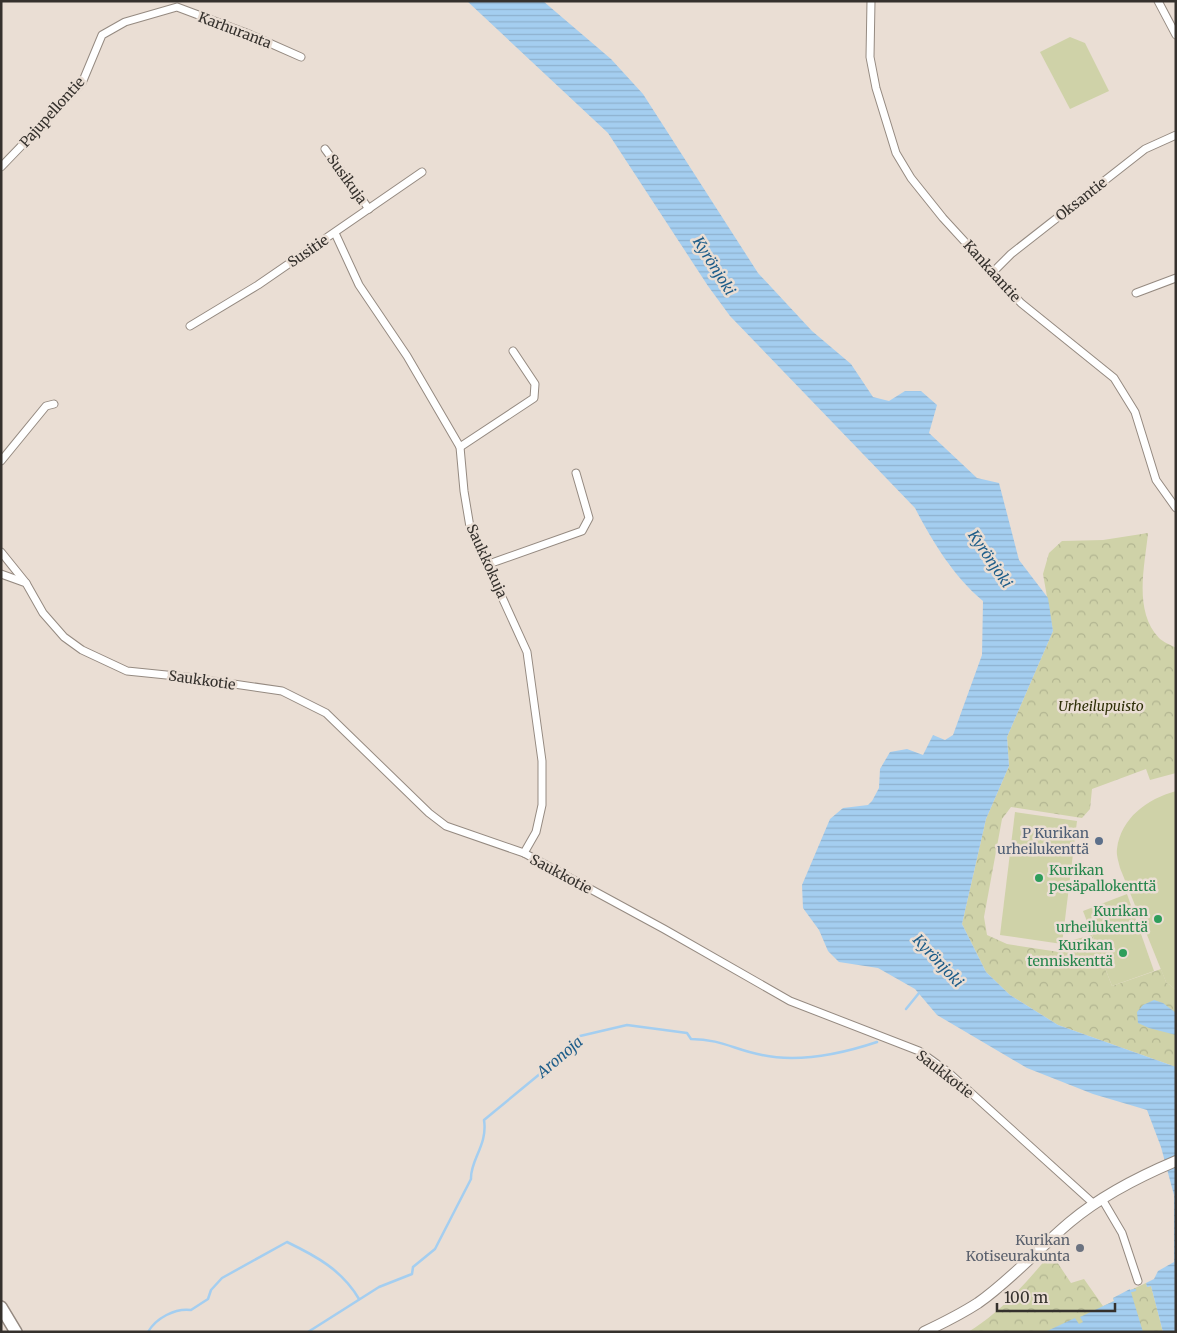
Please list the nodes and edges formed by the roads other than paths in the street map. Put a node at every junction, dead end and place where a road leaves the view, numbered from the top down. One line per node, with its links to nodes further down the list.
1 (871, 1): 12 (street, Kankaantie)
2 (1158, 1): 4 (street)
3 (168, 10): 5 (street, Karhuranta); 8 (street, Pajupellontie)
4 (1176, 35)
5 (301, 56)
6 (1176, 135): 12 (street, Oksantie)
7 (325, 149): 10 (street, Susikuja)
8 (1, 168)
9 (422, 172): 10 (street, Susitie)
10 (368, 209): 11 (street, Susitie)
11 (335, 234): 15 (street, Susitie); 18 (street, Saukkokuja)
12 (994, 272): 22 (street, Kankaantie)
13 (1176, 278): 14 (street)
14 (1136, 293)
15 (190, 326)
16 (513, 351): 18 (street)
17 (54, 404): 19 (street)
18 (460, 446): 25 (street, Saukkokuja)
19 (1, 461)
20 (576, 473): 25 (street)
21 (1176, 494): 22 (street)
22 (1168, 499): 23 (street, Kankaantie)
23 (1176, 508)
24 (1, 552): 27 (street, Saukkotie)
25 (486, 565): 28 (street, Saukkokuja)
26 (1, 574): 27 (street)
27 (26, 583): 28 (street, Saukkotie)
28 (524, 854): 30 (street, Saukkotie)
29 (1176, 1161): 30 (main road)
30 (1098, 1201): 31 (street, Saukkotie); 34 (main road)
31 (1138, 1280)
32 (1, 1307): 33 (main road)
33 (16, 1332)
34 (924, 1332)

